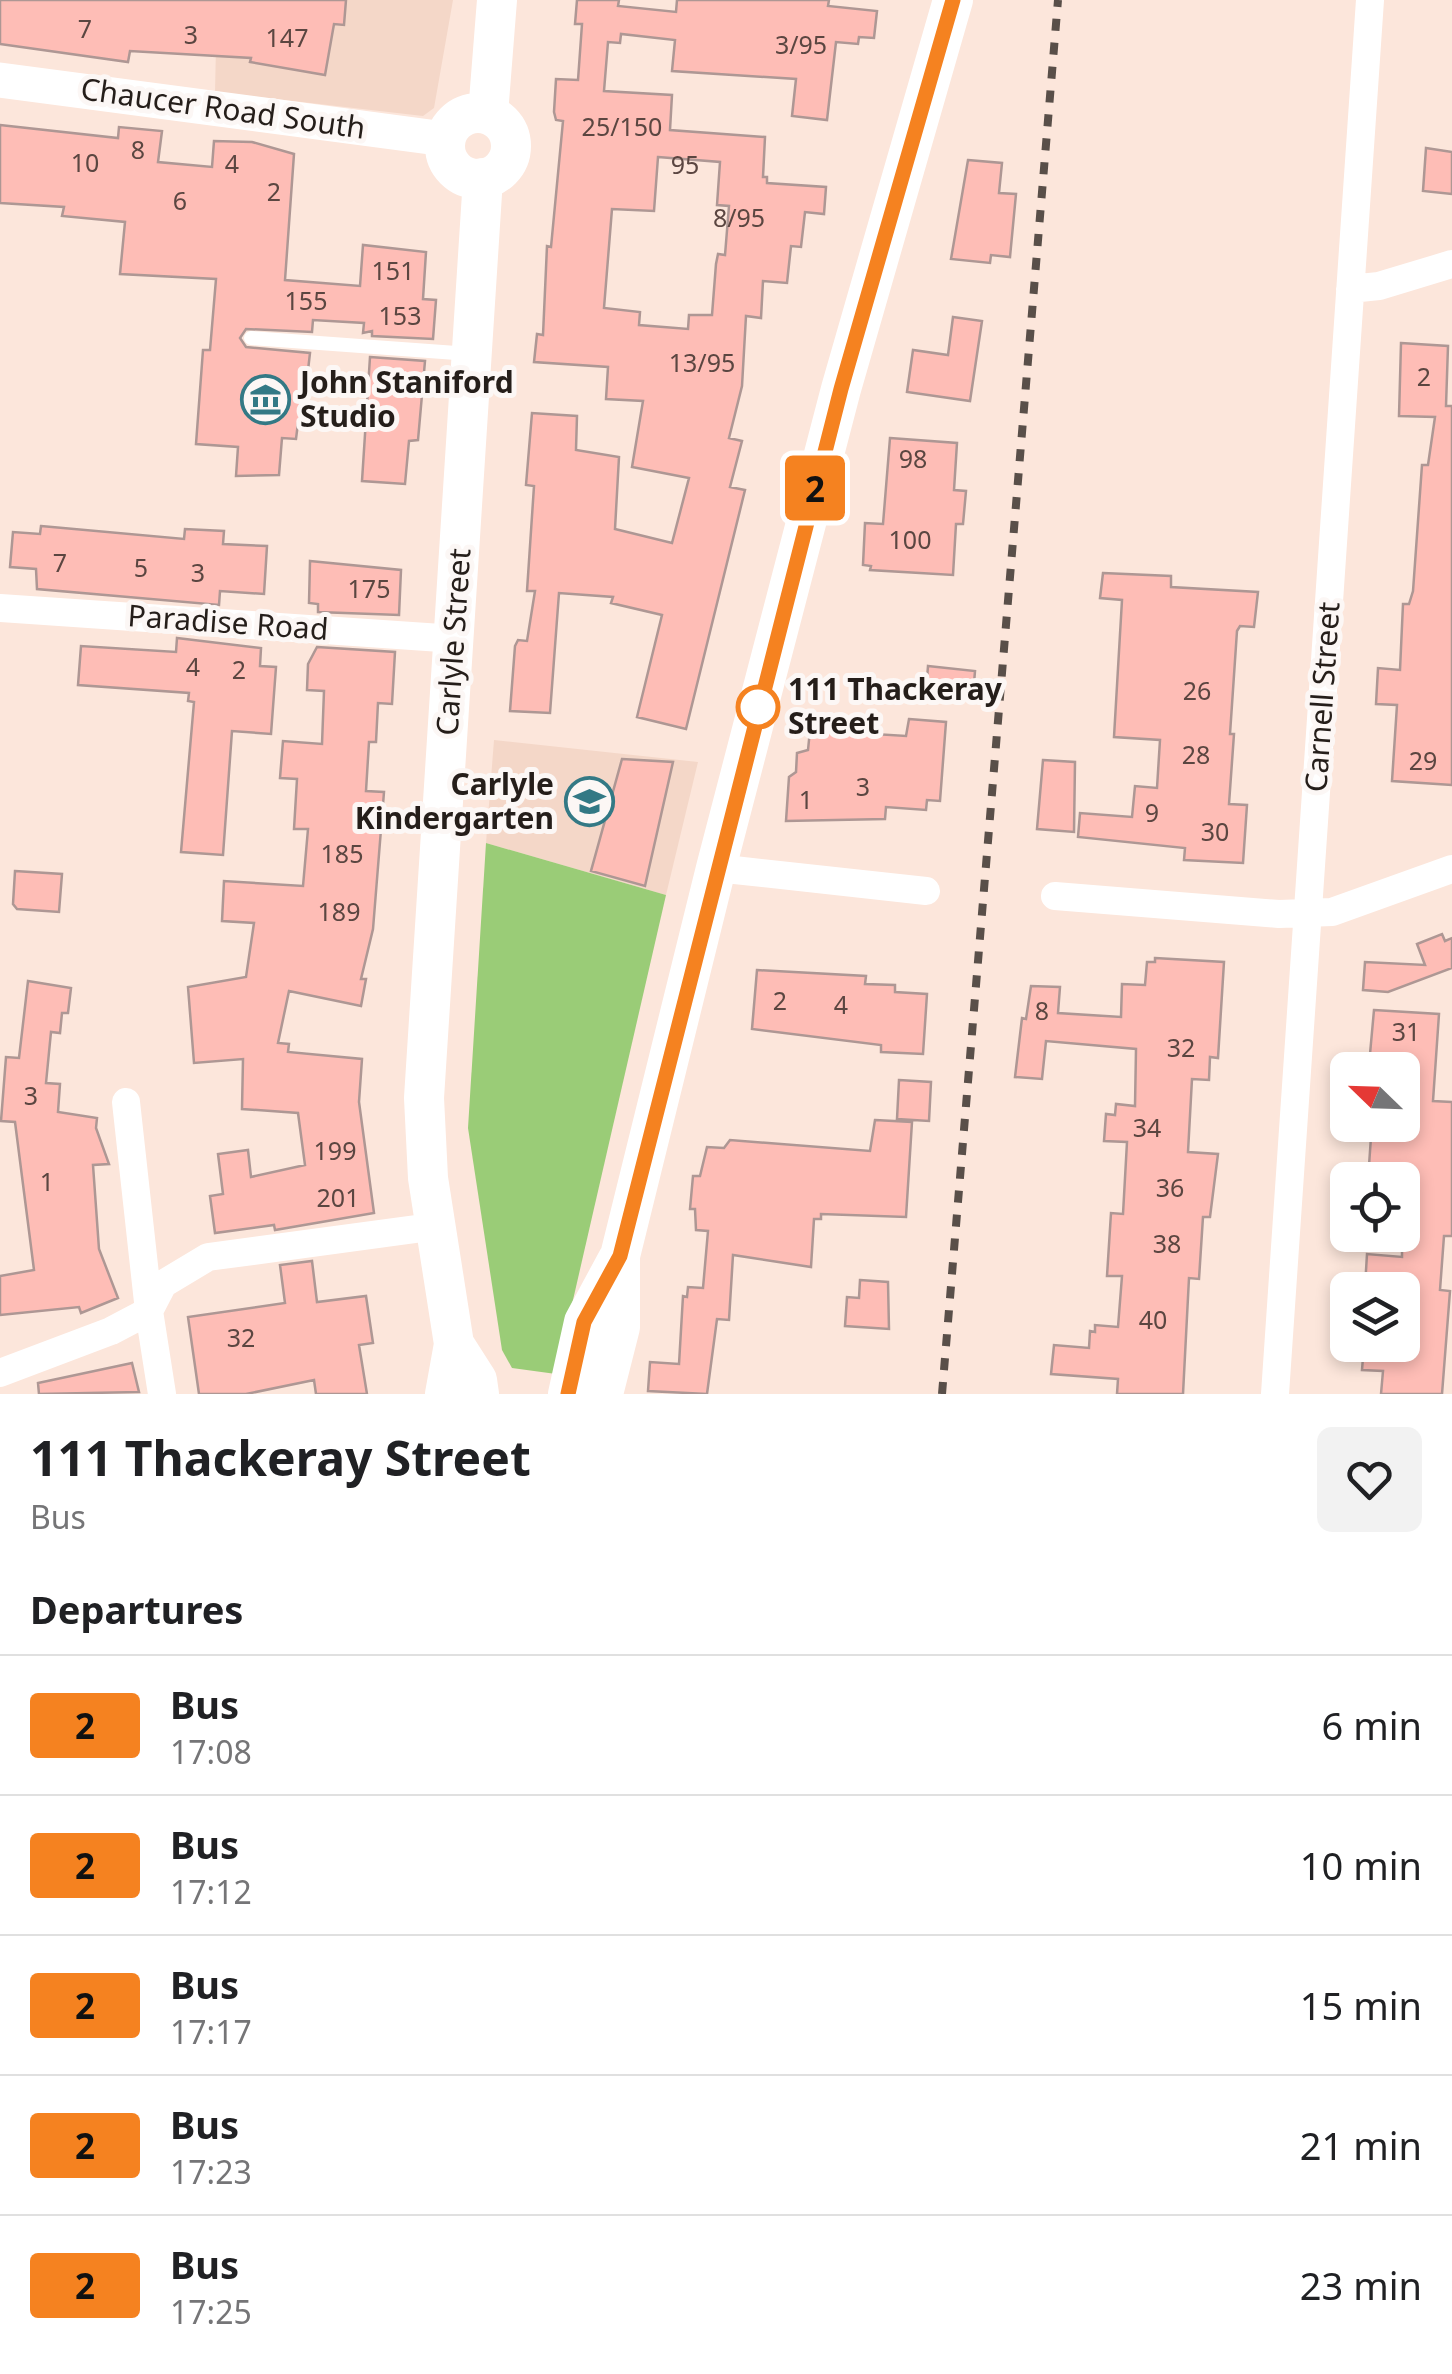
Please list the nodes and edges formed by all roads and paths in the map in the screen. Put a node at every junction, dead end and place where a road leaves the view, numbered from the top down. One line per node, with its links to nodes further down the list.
1 (497, 0): 5 (main road)
2 (954, 0): 14 (main road)
3 (1370, 0): 9 (street, Carnell Street)
4 (0, 80): 6 (street, Chaucer Road South)
5 (488, 114): 6 (main road); 7 (main road)
6 (445, 139): 7 (main road)
7 (483, 178): 11 (main road, Carlyle Street)
8 (1452, 264): 9 (street)
9 (1350, 290): 18 (street, Carnell Street)
10 (251, 338): 11 (lane)
11 (472, 354): 13 (main road, Carlyle Street)
12 (0, 608): 13 (street, Paradise Road)
13 (456, 638): 20 (main road, Carlyle Street)
14 (716, 868): 16 (street); 21 (main road)
15 (1452, 869): 18 (street)
16 (926, 891)
17 (1055, 896): 18 (street)
18 (1309, 914): 30 (street, Carnell Street)
19 (126, 1102): 22 (street)
20 (438, 1226): 22 (street); 23 (main road, Carlyle Street)
21 (620, 1256): 28 (main road); 29 (main road)
22 (149, 1311): 24 (street); 25 (street)
23 (454, 1344): 26 (main road, Carlyle Street); 27 (main road, Carlyle Street)
24 (0, 1373)
25 (162, 1394)
26 (445, 1394)
27 (480, 1394)
28 (568, 1394)
29 (603, 1394)
30 (1274, 1394)

